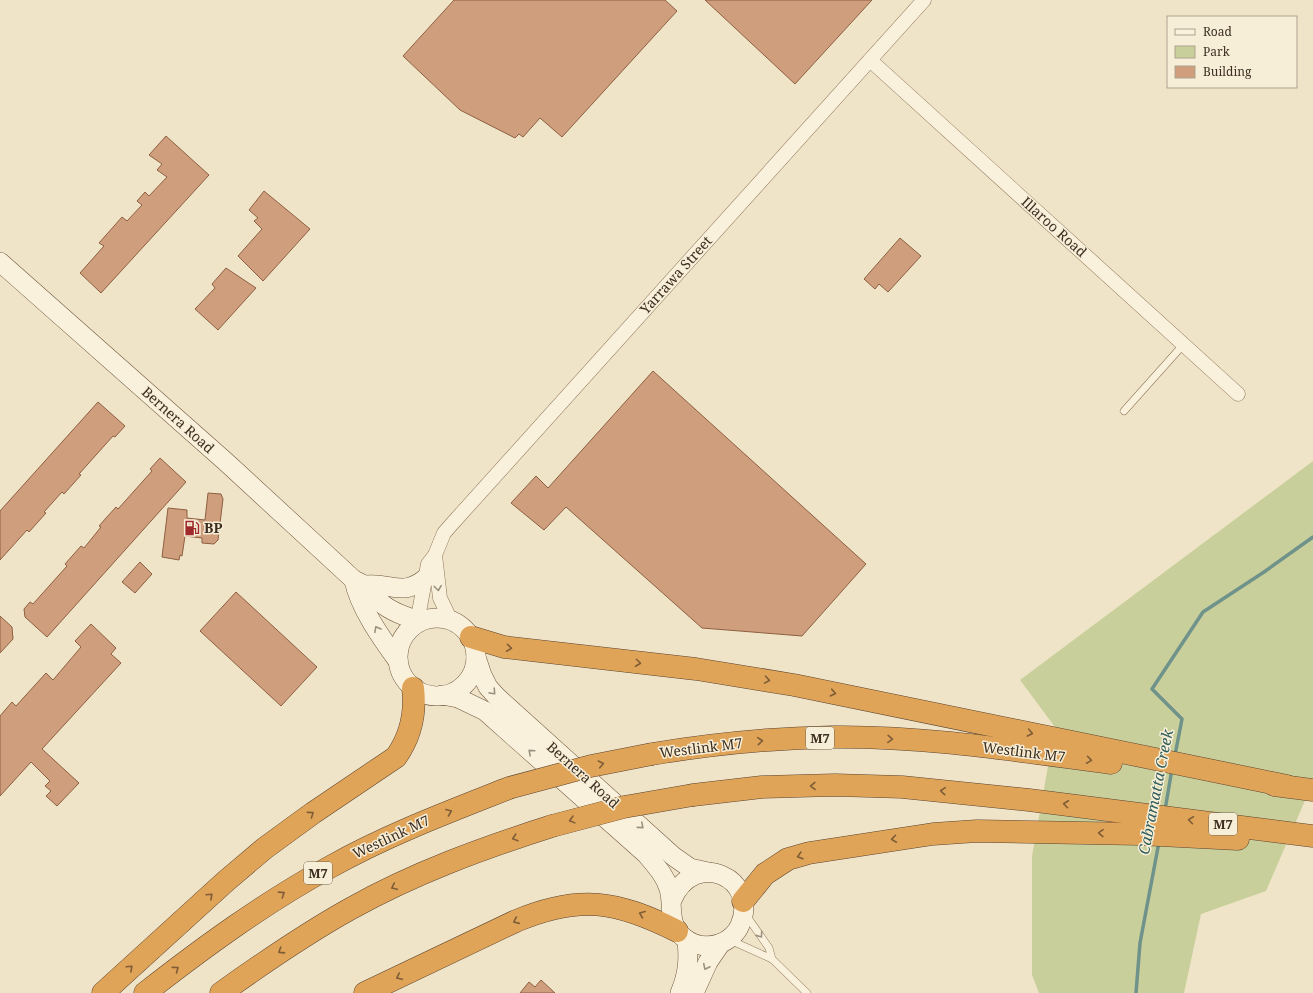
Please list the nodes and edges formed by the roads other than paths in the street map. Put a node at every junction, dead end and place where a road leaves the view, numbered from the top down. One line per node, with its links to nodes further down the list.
1 (924, 0): 2 (street, Yarrawa Street)
2 (870, 60): 4 (street, Illaroo Road); 7 (street, Yarrawa Street)
3 (0, 262): 9 (main road, Bernera Road)
4 (1183, 345): 5 (street, Illaroo Road); 6 (lane)
5 (1238, 394)
6 (1124, 411)
7 (435, 555): 8 (street, Yarrawa Street); 10 (street, Yarrawa Street, one-way to 10)
8 (426, 578): 9 (main road); 11 (street, Yarrawa Street)
9 (361, 583): 11 (main road, Bernera Road); 13 (main road, Bernera Road, one-way to 9)
10 (450, 620): 11 (main road); 12 (main road)
11 (421, 621): 13 (main road)
12 (474, 647): 15 (main road); 16 (highway, one-way to 16); 20 (main road, Bernera Road, one-way to 20)
13 (398, 661): 14 (main road)
14 (414, 688): 15 (main road); 26 (highway, one-way to 14)
15 (442, 695): 21 (main road, Bernera Road, one-way to 15)
16 (1287, 786): 17 (highway, Westlink M7 / M7); 27 (highway, Westlink M7 / M7, one-way to 16, bridge)
17 (1313, 790)
18 (1313, 836): 28 (highway, M7, one-way to 28, bridge)
19 (1313, 842): 22 (highway, one-way to 22)
20 (708, 872): 21 (main road); 22 (main road)
21 (672, 900): 23 (main road)
22 (743, 907): 24 (main road); 25 (lane, one-way to 25)
23 (682, 935): 24 (main road); 29 (highway, one-way to 29); 30 (main road)
24 (724, 941): 25 (lane); 31 (main road, one-way to 31)
25 (772, 959): 32 (lane)
26 (102, 993)
27 (145, 993)
28 (221, 993)
29 (365, 993)
30 (680, 993)
31 (694, 993)
32 (807, 993)

